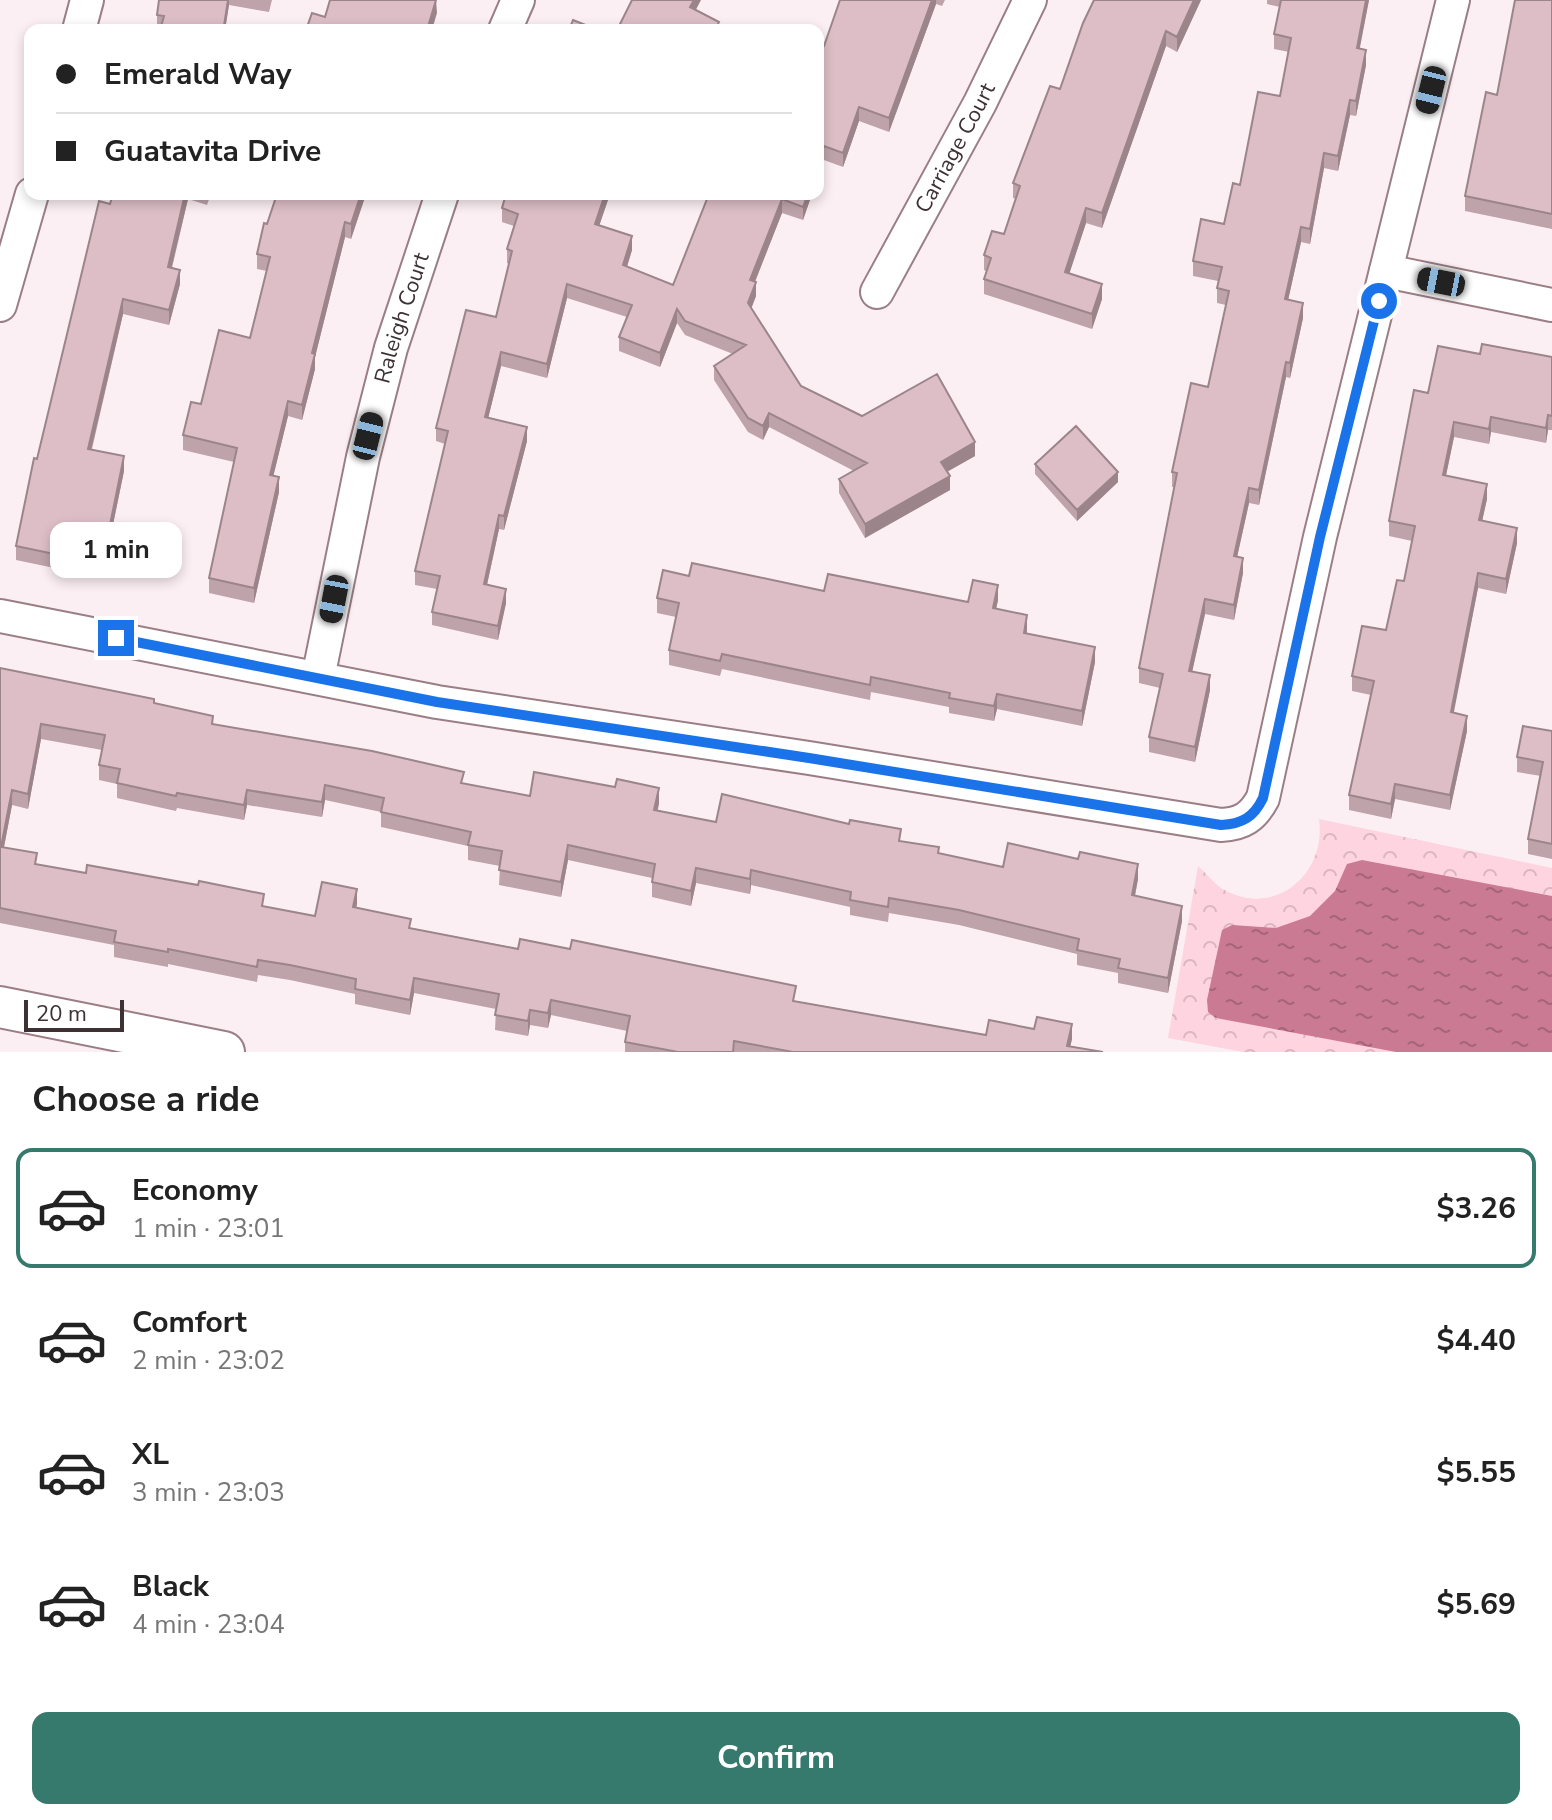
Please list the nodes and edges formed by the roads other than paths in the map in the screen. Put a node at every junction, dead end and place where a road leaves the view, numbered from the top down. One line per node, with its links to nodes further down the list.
1 (87, 0): 5 (street)
2 (518, 0): 6 (street)
3 (1030, 0): 10 (street, Carriage Court)
4 (1453, 0): 9 (street)
5 (81, 24)
6 (508, 24)
7 (30, 200): 11 (street)
8 (440, 200): 14 (street, Raleigh Court)
9 (1386, 271): 12 (street); 14 (street)
10 (877, 292)
11 (0, 305)
12 (1552, 305)
13 (0, 616): 14 (street)
14 (318, 678)
15 (0, 1007): 16 (street)
16 (224, 1052)

